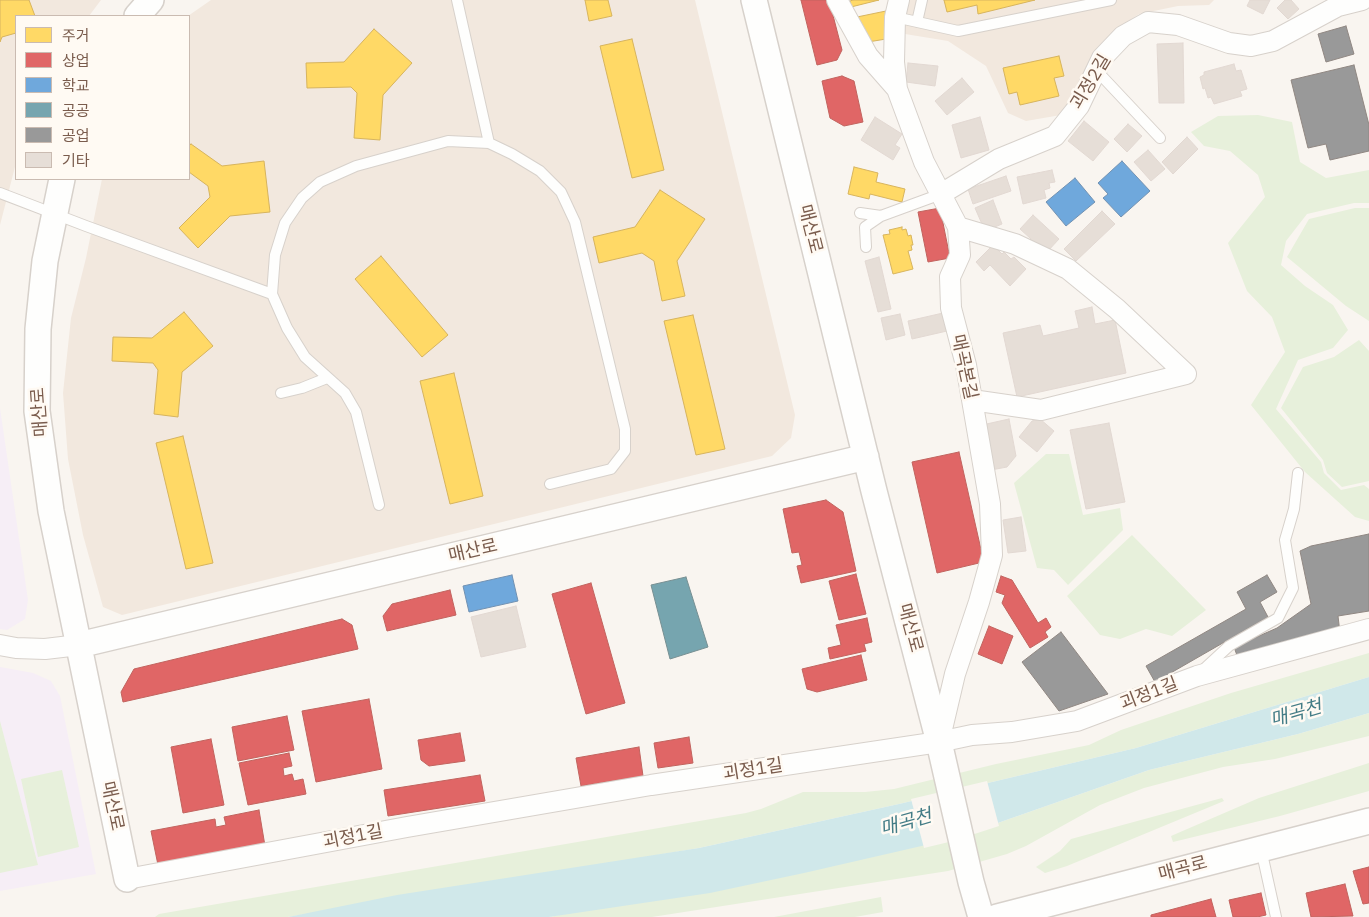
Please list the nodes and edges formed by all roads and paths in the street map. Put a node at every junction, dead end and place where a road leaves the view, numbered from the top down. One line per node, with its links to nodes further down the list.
1 (151, 0): 9 (street)
2 (457, 0): 14 (lane)
3 (754, 0): 27 (street, 매산로)
4 (838, 0): 12 (street)
5 (922, 0): 10 (lane)
6 (1111, 0): 10 (lane)
7 (1362, 0): 11 (street, 괴정2길)
8 (897, 5): 10 (lane); 12 (street, 매곡본길)
9 (138, 15)
10 (917, 22)
11 (1096, 70): 13 (lane); 17 (street, 괴정2길)
12 (897, 89): 17 (street, 매곡본길)
13 (1160, 138)
14 (489, 143): 23 (lane); 29 (lane)
15 (62, 180): 19 (street, 매산로)
16 (0, 193): 19 (lane)
17 (941, 194): 20 (lane); 21 (street, 매곡본길)
18 (860, 213): 20 (lane)
19 (54, 214): 23 (lane); 33 (street, 매산로)
20 (881, 216): 22 (lane)
21 (958, 227): 26 (street, 매곡본길); 26 (street)
22 (866, 247)
23 (272, 294): 24 (lane)
24 (327, 378): 25 (lane); 30 (lane)
25 (281, 393)
26 (972, 400): 35 (street, 매곡본길)
27 (866, 457): 33 (street, 매산로); 35 (street, 매산로)
28 (1298, 473): 34 (lane)
29 (550, 484)
30 (379, 505)
31 (1369, 629): 34 (street, 괴정1길)
32 (0, 645): 33 (street)
33 (79, 645): 38 (street, 매산로)
34 (1197, 676): 35 (street, 괴정1길)
35 (939, 742): 38 (street, 괴정1길); 39 (street, 매산로)
36 (1369, 821): 37 (street, 매곡로)
37 (1261, 848): 40 (street, 매곡로); 41 (lane)
38 (128, 879)
39 (981, 917)
40 (997, 917)
41 (1276, 917)

